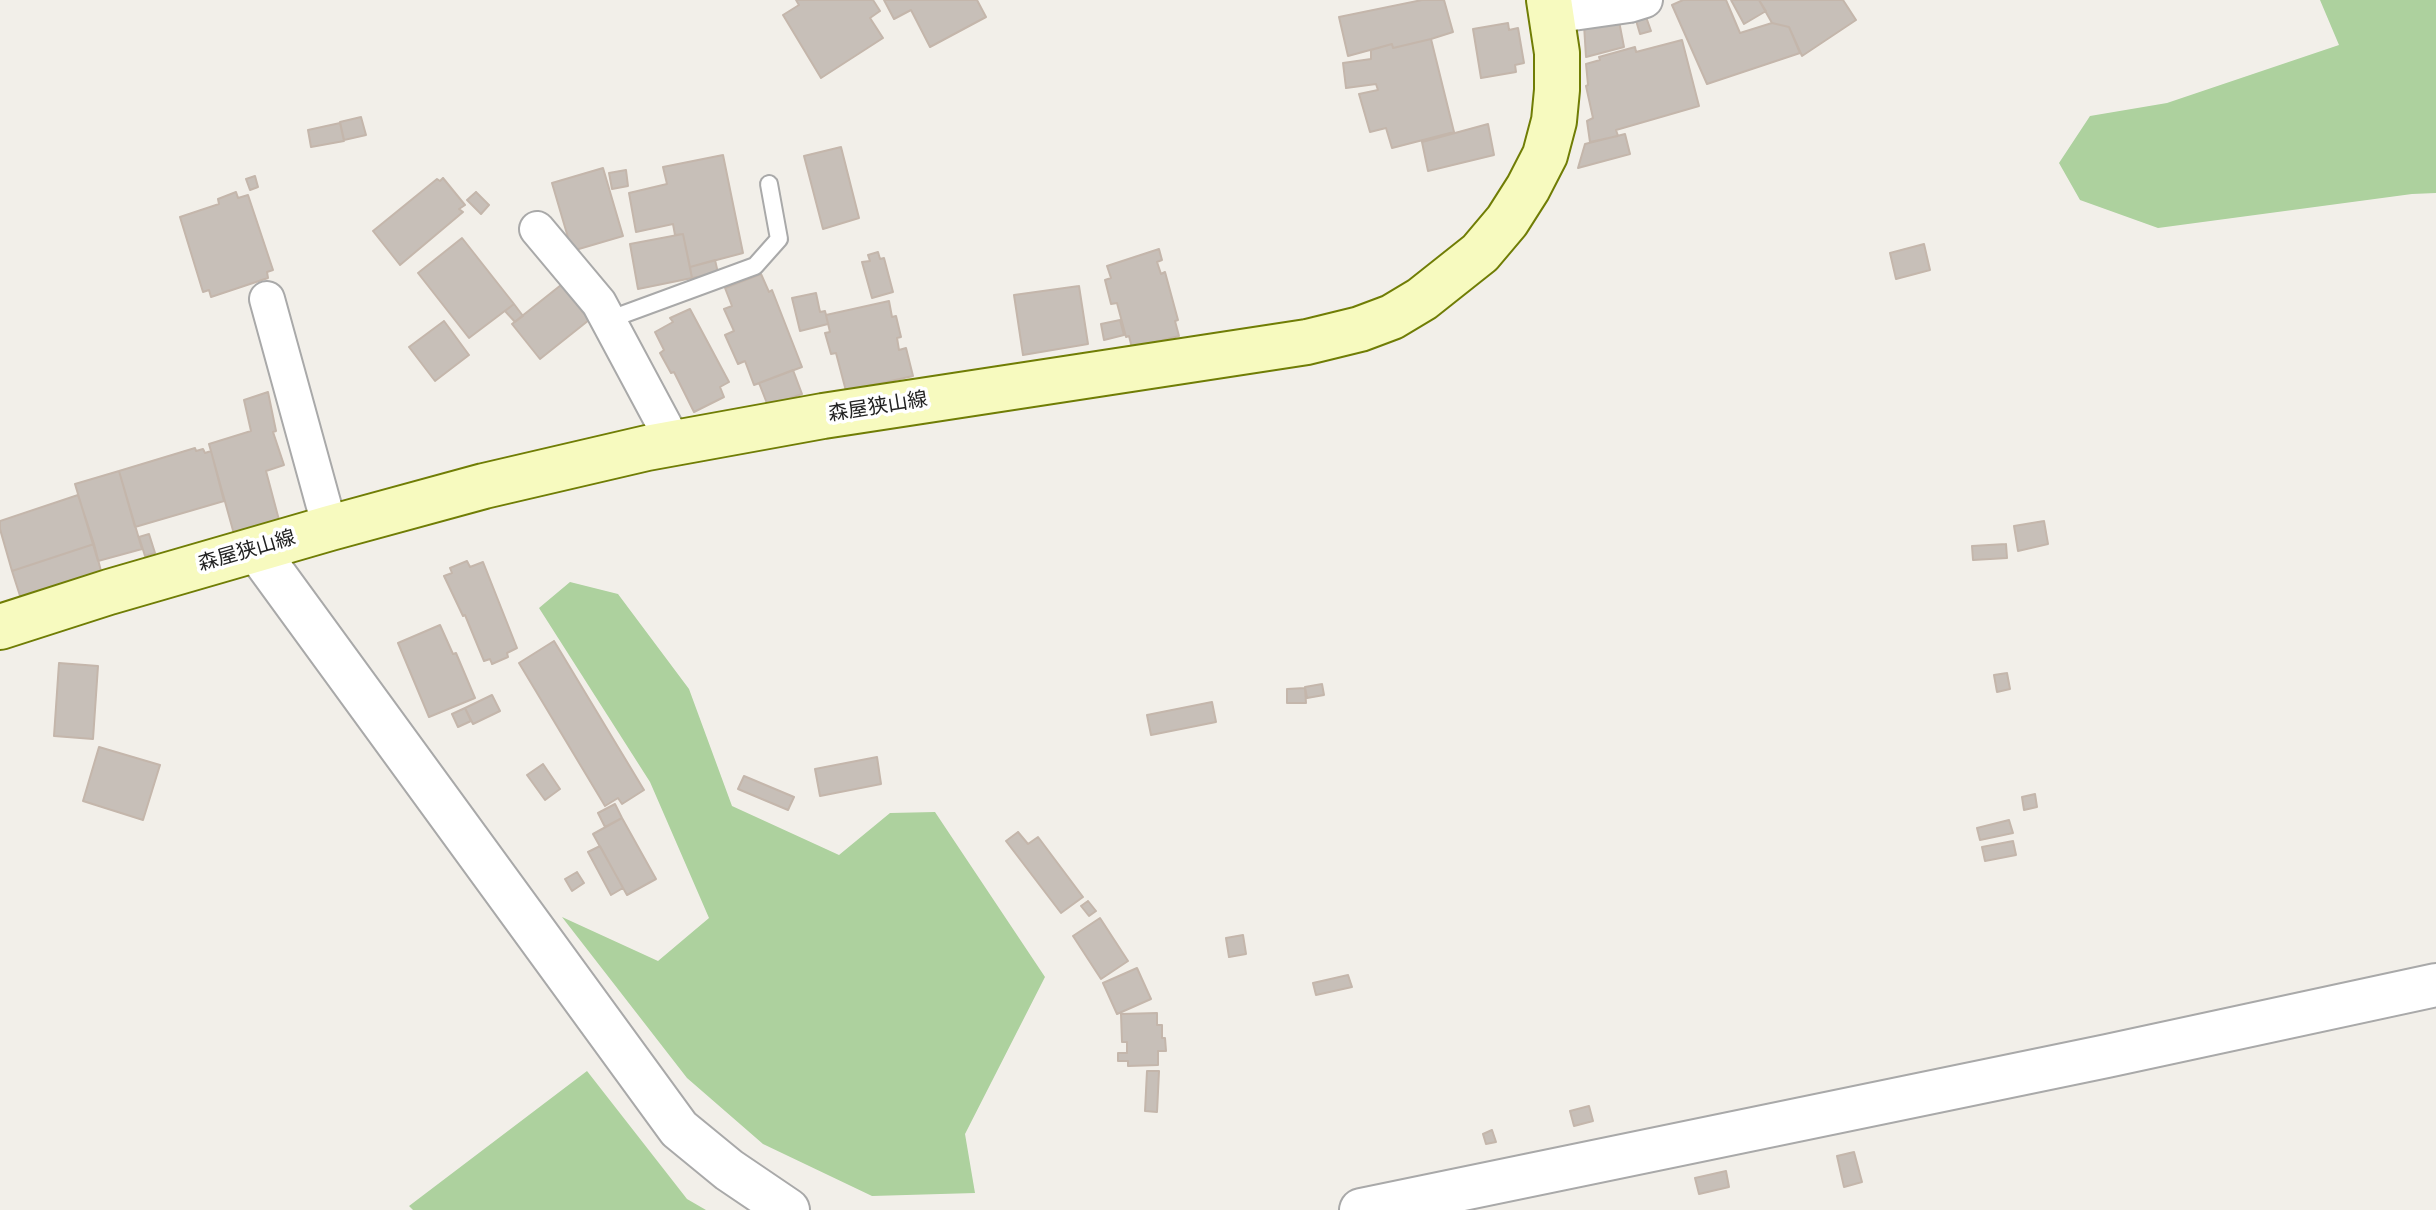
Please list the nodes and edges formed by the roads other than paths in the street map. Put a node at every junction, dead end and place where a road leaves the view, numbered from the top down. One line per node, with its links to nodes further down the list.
1 (1645, 0): 2 (street)
2 (1551, 8): 7 (main road, 森屋狭山線)
3 (769, 184): 6 (lane)
4 (537, 229): 6 (street)
5 (267, 299): 8 (street)
6 (608, 320): 7 (street)
7 (674, 443): 8 (main road, 森屋狭山線)
8 (330, 528): 9 (main road, 森屋狭山線)
9 (256, 549): 10 (main road, 森屋狭山線); 12 (street)
10 (0, 627)
11 (2436, 985): 13 (street)
12 (788, 1210)
13 (1361, 1210)

